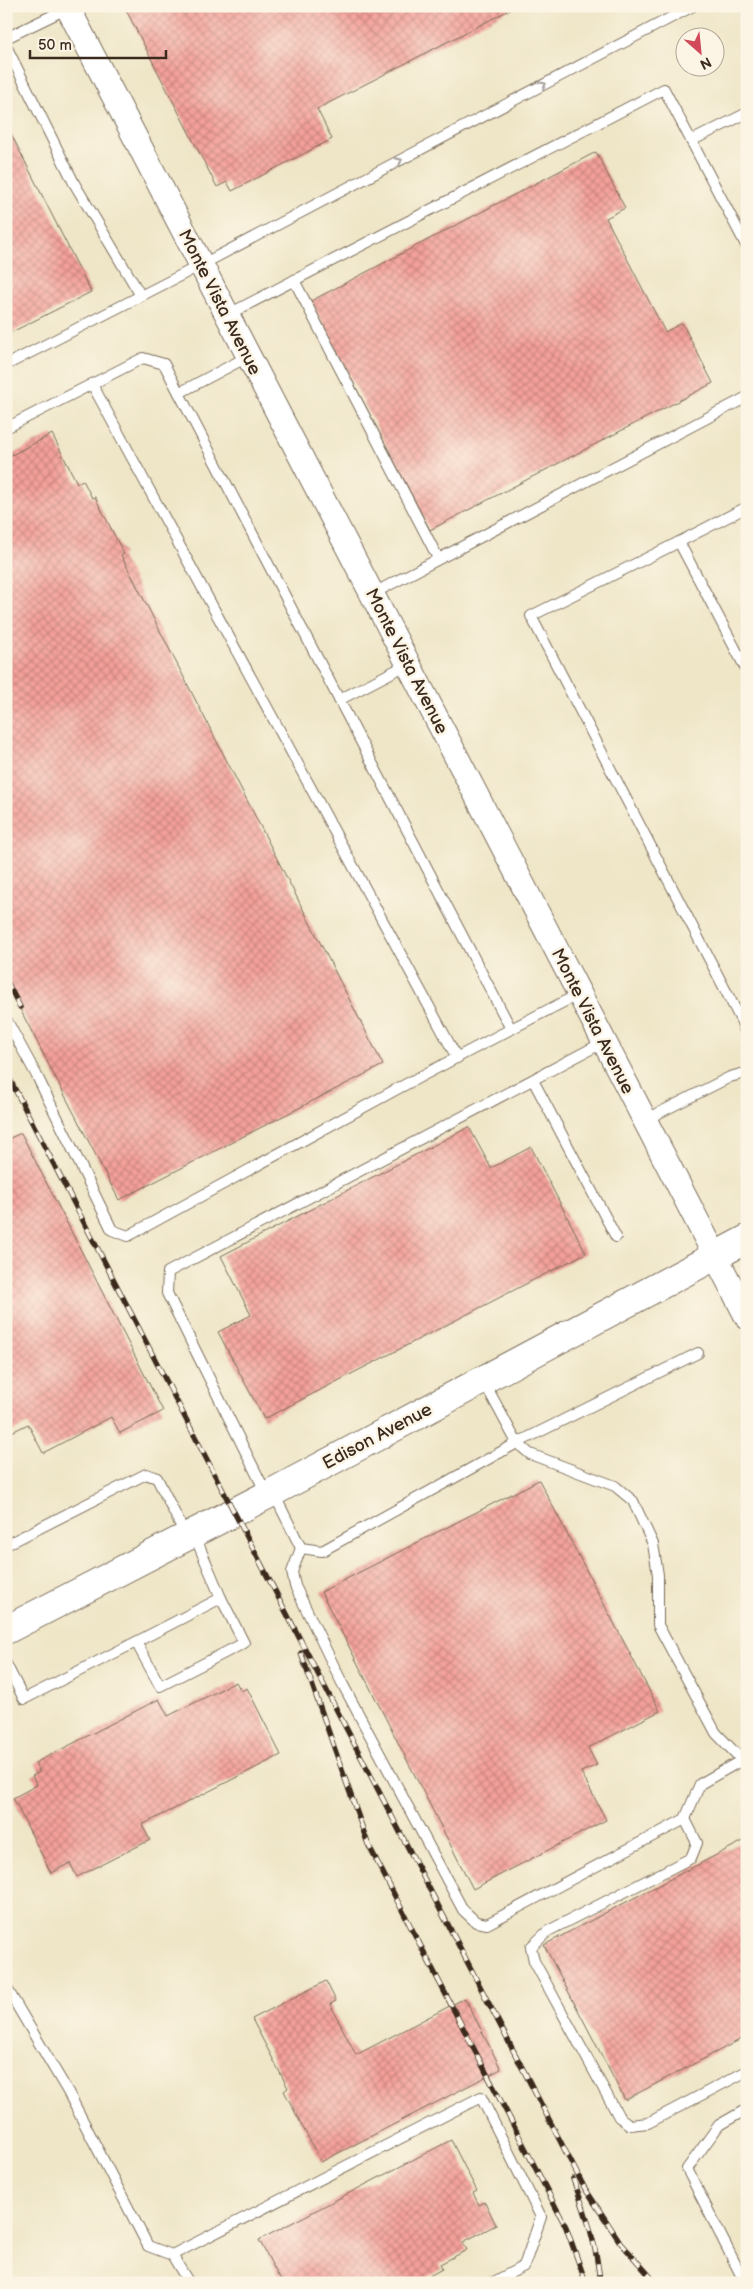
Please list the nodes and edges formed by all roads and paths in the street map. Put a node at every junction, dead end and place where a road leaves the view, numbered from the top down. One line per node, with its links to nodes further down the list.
1 (693, 6): 8 (lane, one-way to 1)
2 (68, 7): 3 (lane); 8 (street, Monte Vista Avenue)
3 (6, 38)
4 (6, 46): 10 (lane)
5 (747, 113): 6 (lane)
6 (691, 141): 7 (lane); 9 (lane)
7 (747, 247)
8 (201, 265): 10 (lane); 11 (street, Monte Vista Avenue)
9 (294, 280): 11 (lane); 20 (lane)
10 (141, 296): 13 (lane)
11 (227, 314): 12 (street, Monte Vista Avenue)
12 (248, 356): 15 (lane); 21 (street, Monte Vista Avenue)
13 (6, 366)
14 (92, 384): 15 (lane); 17 (lane); 30 (lane)
15 (179, 393): 24 (lane)
16 (747, 397): 20 (lane)
17 (6, 428)
18 (747, 508): 19 (lane)
19 (679, 542): 23 (lane); 28 (lane)
20 (438, 558): 21 (lane)
21 (372, 594): 22 (street, Monte Vista Avenue)
22 (408, 664): 24 (lane); 25 (street, Monte Vista Avenue)
23 (747, 672)
24 (339, 700): 27 (lane)
25 (579, 994): 27 (lane); 29 (street, Monte Vista Avenue)
26 (6, 1019): 30 (lane)
27 (511, 1029): 30 (lane)
28 (747, 1037)
29 (604, 1042): 32 (lane); 33 (street, Monte Vista Avenue)
30 (457, 1058)
31 (747, 1075): 33 (lane)
32 (533, 1080): 34 (lane); 41 (lane)
33 (645, 1120): 36 (street, Monte Vista Avenue)
34 (616, 1237)
35 (747, 1239): 36 (main road, Edison Avenue)
36 (715, 1256): 37 (street, Monte Vista Avenue); 39 (main road, Edison Avenue)
37 (747, 1317)
38 (698, 1353): 40 (lane)
39 (483, 1380): 40 (lane); 41 (main road, Edison Avenue)
40 (517, 1443): 44 (lane); 49 (lane)
41 (270, 1494): 42 (main road, Edison Avenue); 44 (lane)
42 (190, 1535): 43 (lane); 45 (lane); 46 (main road, Edison Avenue)
43 (6, 1545)
44 (301, 1548): 50 (lane)
45 (220, 1598): 47 (lane); 47 (lane)
46 (6, 1630)
47 (136, 1642): 48 (lane)
48 (6, 1664)
49 (745, 1759): 50 (lane)
50 (685, 1819): 52 (lane)
51 (6, 1987): 54 (lane)
52 (747, 2071)
53 (747, 2109): 57 (lane)
54 (172, 2254): 55 (lane); 56 (lane)
55 (189, 2283)
56 (492, 2283)
57 (745, 2283)

